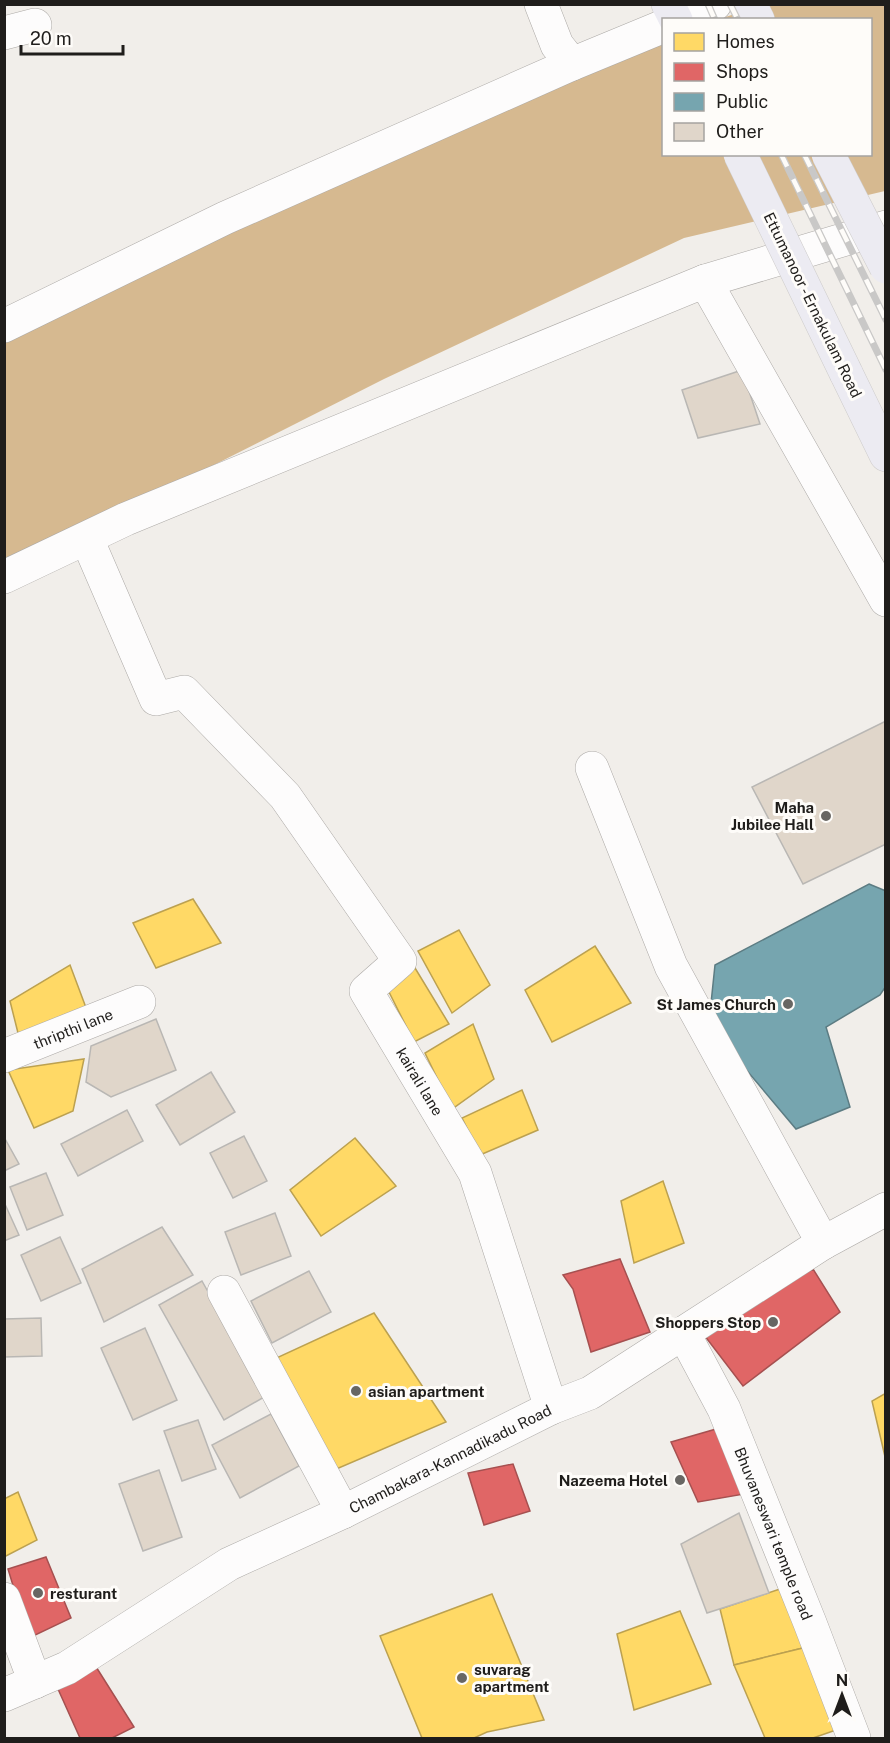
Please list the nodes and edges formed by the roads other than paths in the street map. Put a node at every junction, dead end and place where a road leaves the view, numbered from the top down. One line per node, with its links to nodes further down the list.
1 (541, 4): 9 (street)
2 (668, 4): 5 (main road)
3 (715, 4): 6 (street)
4 (750, 4): 7 (main road)
5 (674, 18)
6 (685, 18)
7 (757, 18)
8 (662, 26): 9 (street)
9 (572, 63): 15 (street)
10 (742, 156): 16 (main road, Ettumanoor - Ernakulam Road, bridge)
11 (829, 156): 13 (main road, bridge)
12 (885, 227): 14 (street)
13 (885, 267)
14 (705, 281): 17 (street); 19 (street)
15 (4, 326)
16 (885, 455)
17 (87, 539): 18 (street); 27 (street, kairali lane)
18 (4, 577)
19 (885, 600)
20 (592, 768): 24 (street)
21 (140, 1002): 22 (street, thripthi lane)
22 (4, 1056)
23 (885, 1209): 24 (street, Chambakara-Kannadikadu Road)
24 (823, 1243): 26 (street, Chambakara-Kannadikadu Road)
25 (224, 1292): 28 (street)
26 (684, 1334): 27 (street, Chambakara-Kannadikadu Road); 32 (street, Bhuvaneswari temple road)
27 (551, 1408): 28 (street, Chambakara-Kannadikadu Road)
28 (343, 1512): 30 (street, Chambakara-Kannadikadu Road)
29 (4, 1599): 30 (street)
30 (35, 1682): 31 (street, Chambakara-Kannadikadu Road)
31 (4, 1695)
32 (854, 1738)

